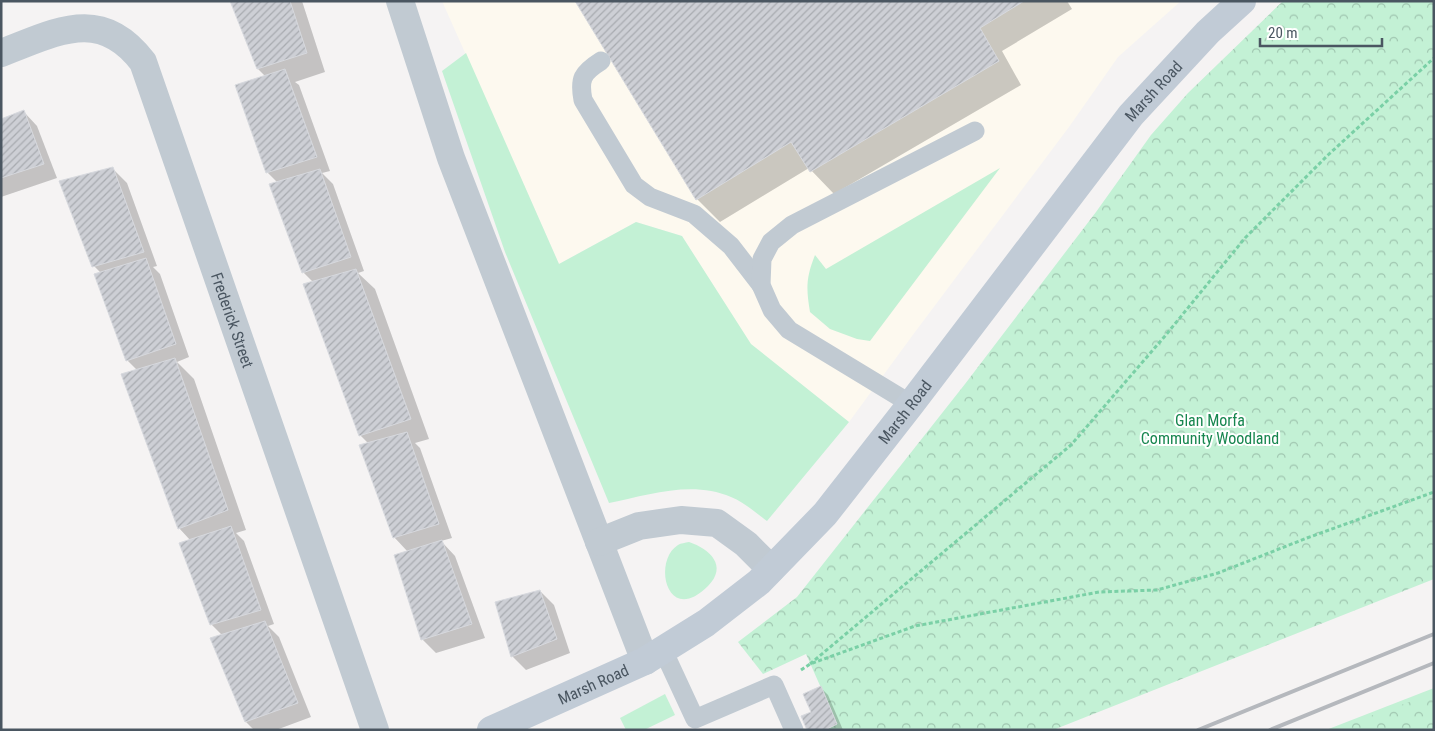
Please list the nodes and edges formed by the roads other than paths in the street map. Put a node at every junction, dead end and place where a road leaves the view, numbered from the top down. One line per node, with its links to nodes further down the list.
1 (400, 1): 8 (street)
2 (1242, 1): 7 (street, Marsh Road)
3 (1, 53): 11 (street, Frederick Street)
4 (601, 61): 6 (lane)
5 (975, 131): 6 (lane)
6 (761, 285): 7 (lane)
7 (911, 404): 9 (street, Marsh Road)
8 (599, 542): 9 (street); 10 (street)
9 (771, 569): 10 (street, Marsh Road)
10 (654, 655): 12 (street, Marsh Road); 13 (lane)
11 (375, 730)
12 (491, 730)
13 (794, 730)

